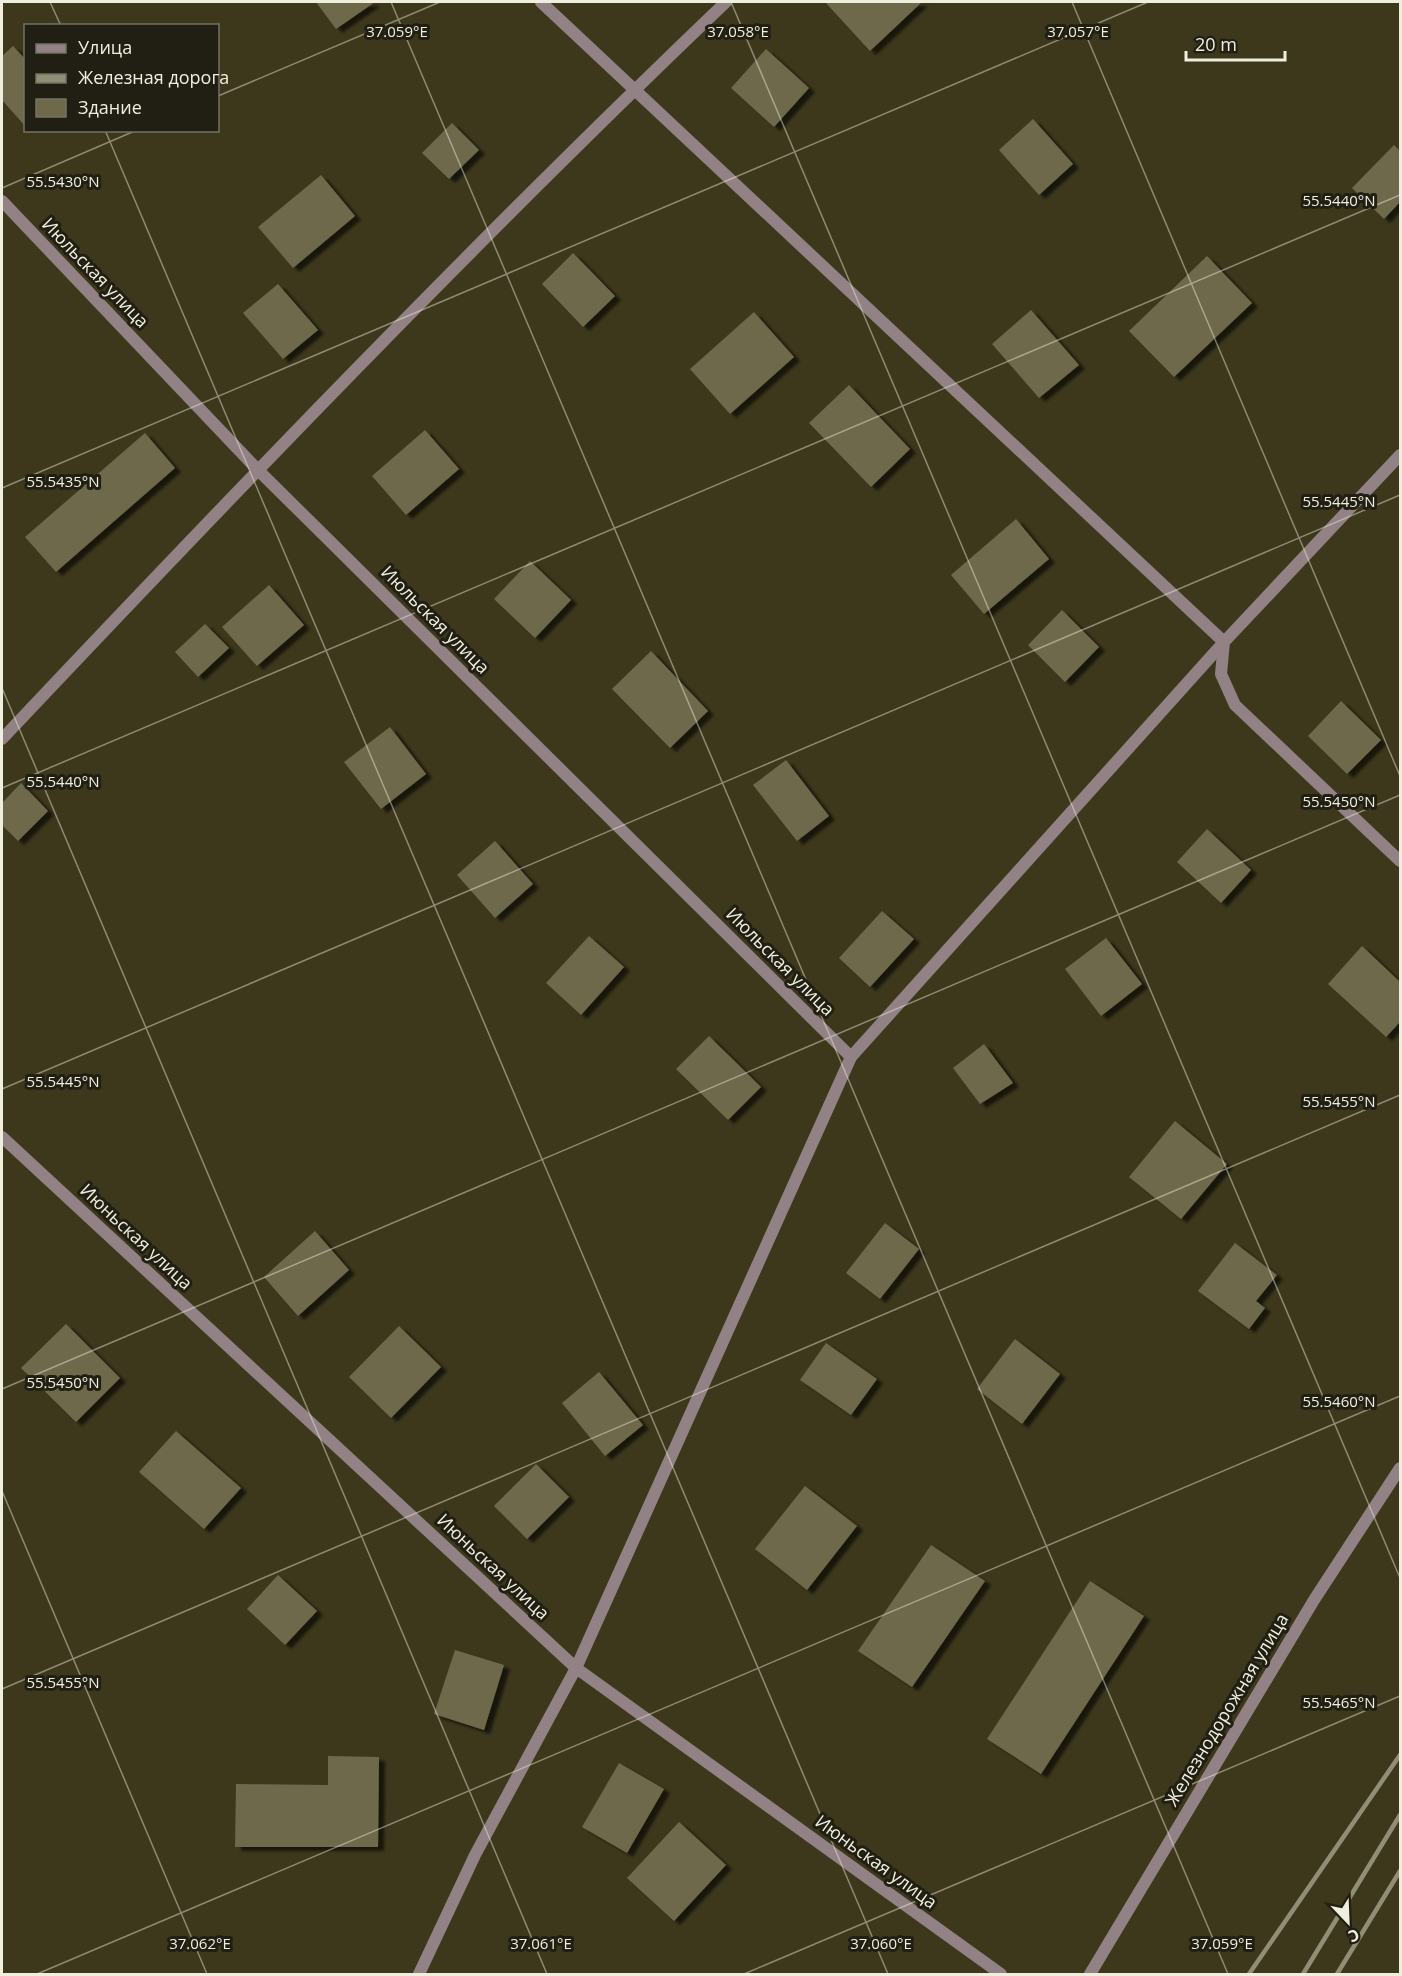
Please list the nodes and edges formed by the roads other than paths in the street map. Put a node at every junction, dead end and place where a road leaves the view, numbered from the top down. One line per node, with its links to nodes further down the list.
1 (541, 2): 3 (street)
2 (726, 2): 3 (street)
3 (635, 89): 6 (street); 7 (street)
4 (2, 201): 6 (street, Июльская улица)
5 (1401, 455): 7 (street)
6 (257, 469): 8 (street); 10 (street, Июльская улица)
7 (1224, 642): 9 (street); 10 (street)
8 (2, 739)
9 (1401, 861)
10 (851, 1057): 13 (street)
11 (2, 1137): 13 (street, Июньская улица)
12 (1401, 1468): 16 (street, Железнодорожная улица)
13 (576, 1668): 14 (street); 15 (street, Июньская улица)
14 (419, 1974)
15 (1001, 1974)
16 (1090, 1974)

